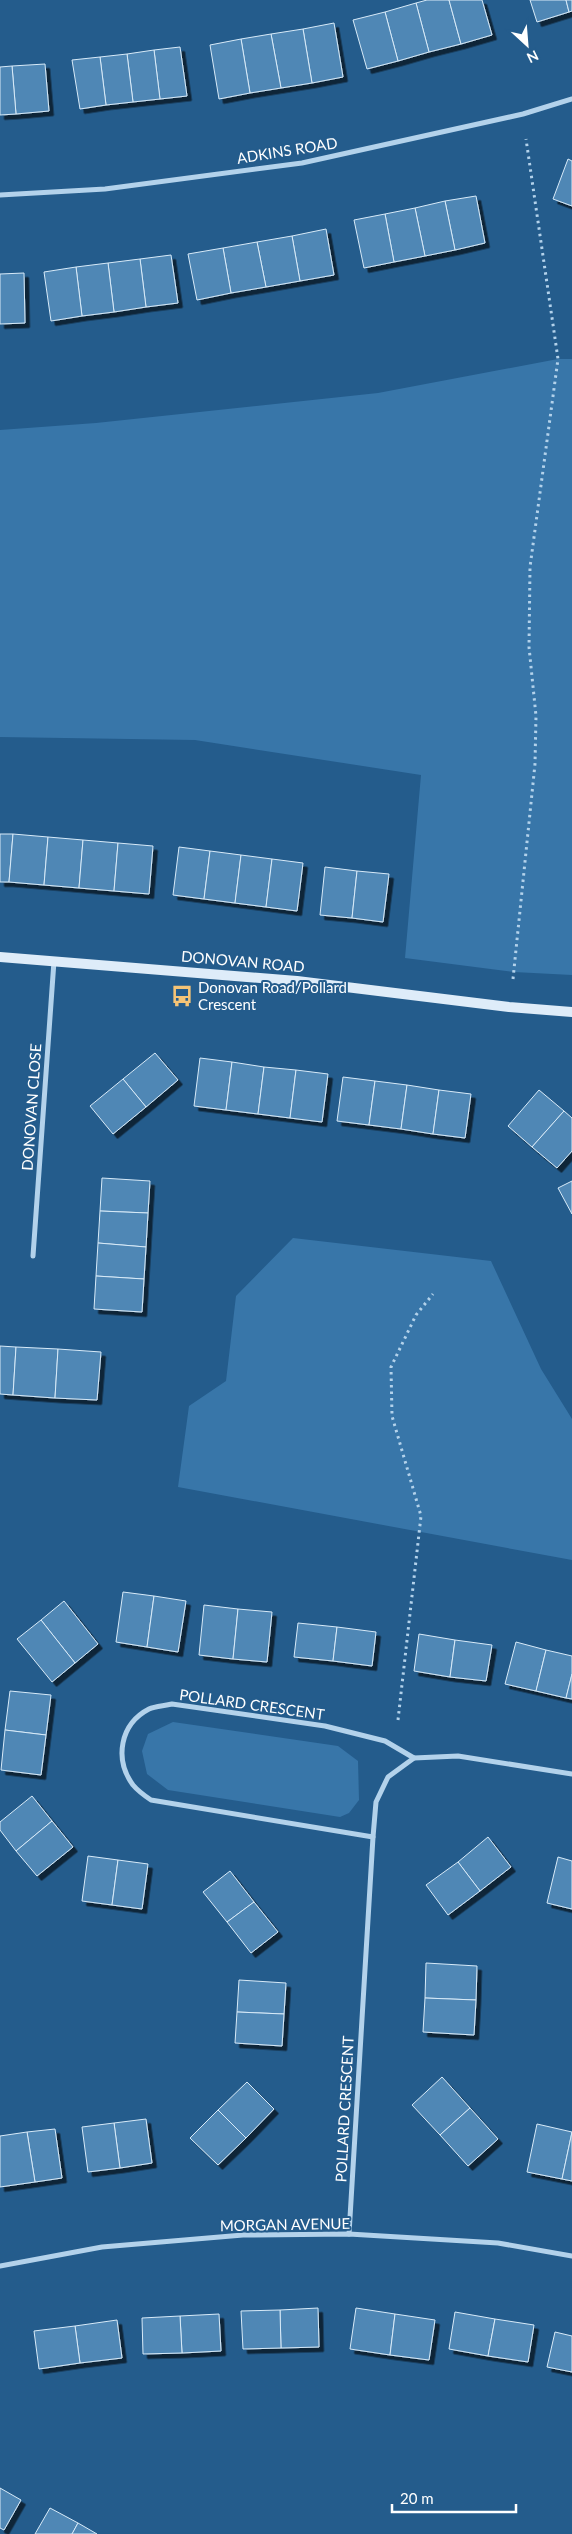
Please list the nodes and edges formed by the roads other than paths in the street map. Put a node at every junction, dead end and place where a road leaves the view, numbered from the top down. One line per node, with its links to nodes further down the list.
1 (572, 99): 2 (street, ADKINS ROAD)
2 (0, 195)
3 (0, 957): 4 (street, DONOVAN ROAD)
4 (54, 960): 5 (street, DONOVAN ROAD); 6 (street, DONOVAN CLOSE)
5 (572, 1012)
6 (34, 1256)
7 (414, 1758): 8 (street); 9 (street, POLLARD CRESCENT); 9 (street, POLLARD CRESCENT)
8 (572, 1774)
9 (373, 1837): 10 (street, POLLARD CRESCENT)
10 (349, 2234): 11 (street, MORGAN AVENUE); 12 (street, MORGAN AVENUE)
11 (572, 2256)
12 (0, 2266)

